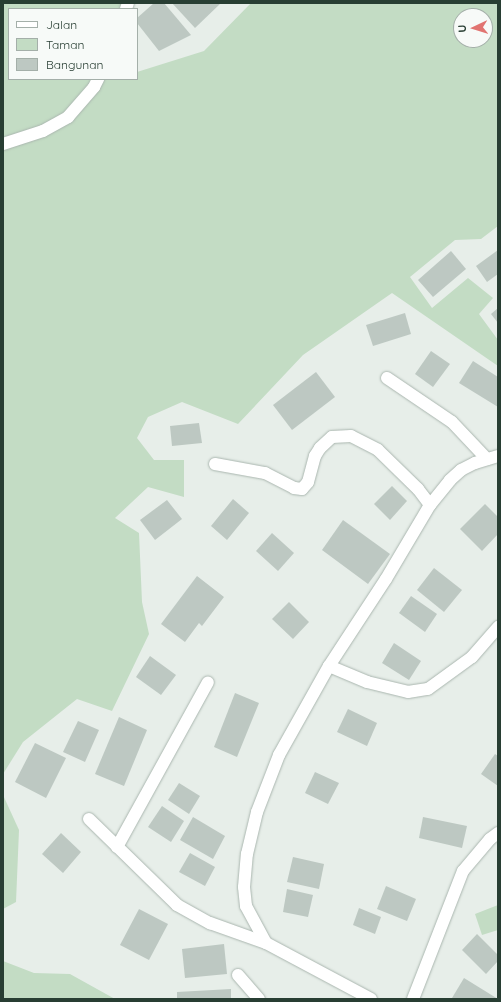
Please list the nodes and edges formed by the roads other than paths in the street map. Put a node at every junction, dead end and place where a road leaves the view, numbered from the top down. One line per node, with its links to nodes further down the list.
1 (97, 80): 2 (street)
2 (3, 144)
3 (387, 378): 4 (street)
4 (493, 457): 6 (street)
5 (215, 464): 6 (street)
6 (430, 505): 8 (street)
7 (498, 627): 8 (street)
8 (329, 666): 13 (street)
9 (208, 682): 12 (street)
10 (89, 819): 12 (street)
11 (498, 833): 17 (street)
12 (117, 847): 13 (street)
13 (266, 943): 16 (street)
14 (238, 975): 15 (street)
15 (259, 999)
16 (371, 999)
17 (413, 999)

